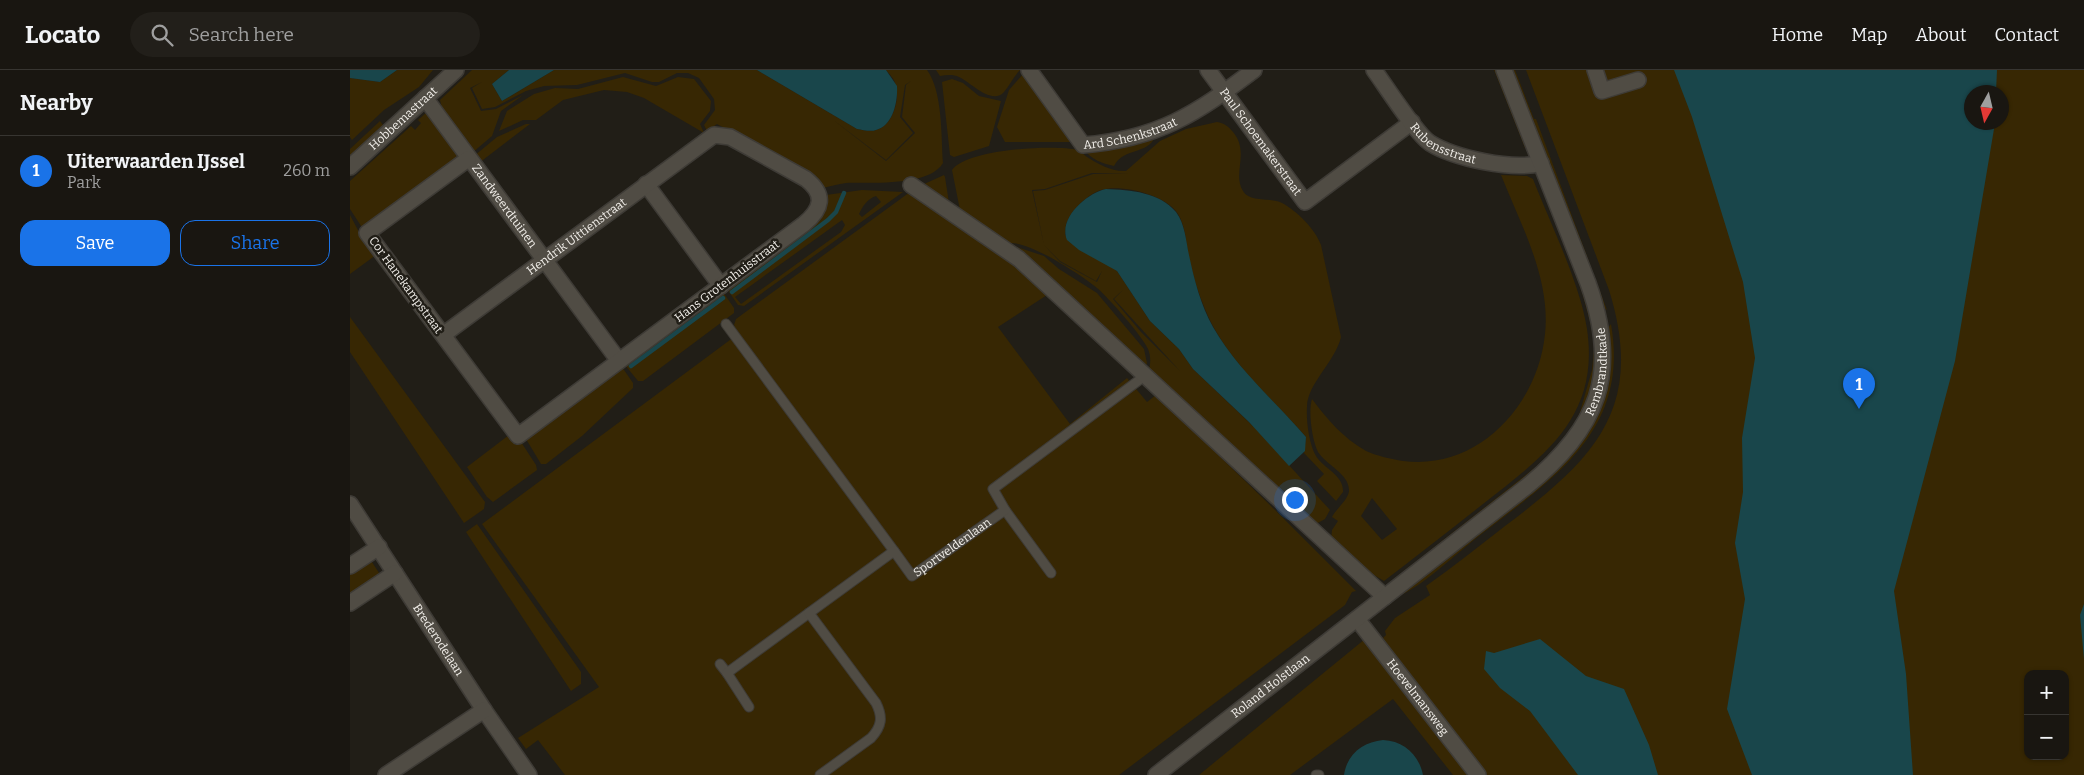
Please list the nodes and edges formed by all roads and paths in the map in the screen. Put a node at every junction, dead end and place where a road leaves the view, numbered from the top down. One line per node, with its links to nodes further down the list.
1 (456, 70): 10 (street, Hobbemastraat)
2 (1029, 70): 9 (street, Ard Schenkstraat)
3 (1208, 70): 9 (street, Paul Schoemakerstraat)
4 (1254, 70): 9 (street, Ard Schenkstraat)
5 (1374, 70): 11 (street, Rubensstraat)
6 (1504, 70): 14 (street, Rembrandtkade)
7 (1595, 70): 8 (street)
8 (1638, 80)
9 (1224, 92): 11 (street, Paul Schoemakerstraat)
10 (425, 98): 13 (street, Zandweerdtuinen); 15 (street, Hobbemastraat)
11 (1412, 122): 14 (street, Rubensstraat)
12 (709, 137): 16 (street, Hendrik Uittienstraat); 19 (street, Hans Grotenhuisstraat)
13 (468, 159): 18 (street, Zandweerdtuinen); 21 (street, Cor Hanekampstraat)
14 (1541, 163): 32 (street, Rembrandtkade)
15 (350, 167)
16 (646, 184): 18 (street, Hendrik Uittienstraat); 19 (street)
17 (911, 186): 23 (street)
18 (544, 260): 21 (street, Hendrik Uittienstraat); 22 (street, Zandweerdtuinen)
19 (721, 286): 22 (street, Hans Grotenhuisstraat)
20 (726, 324): 28 (lane)
21 (442, 335): 24 (street, Cor Hanekampstraat)
22 (619, 362): 24 (street, Hans Grotenhuisstraat)
23 (1146, 375): 26 (lane, Sportveldenlaan); 32 (street)
24 (518, 436)
25 (350, 504): 27 (street, Brederodelaan)
26 (1005, 510): 28 (lane, Sportveldenlaan); 31 (lane)
27 (379, 547): 29 (street); 30 (street, Brederodelaan)
28 (894, 551): 34 (lane)
29 (350, 566)
30 (396, 573): 33 (street); 39 (street, Brederodelaan)
31 (1051, 573)
32 (1385, 597): 35 (street, Roland Holstlaan)
33 (350, 603)
34 (809, 613): 37 (lane); 42 (lane)
35 (1357, 619): 43 (street, Roland Holstlaan); 44 (street, Hoevelmansweg)
36 (720, 664): 37 (lane)
37 (727, 673): 38 (lane)
38 (749, 707)
39 (484, 710): 40 (street); 41 (street, Brederodelaan)
40 (386, 775)
41 (529, 775)
42 (820, 775)
43 (1156, 775)
44 (1478, 775)

